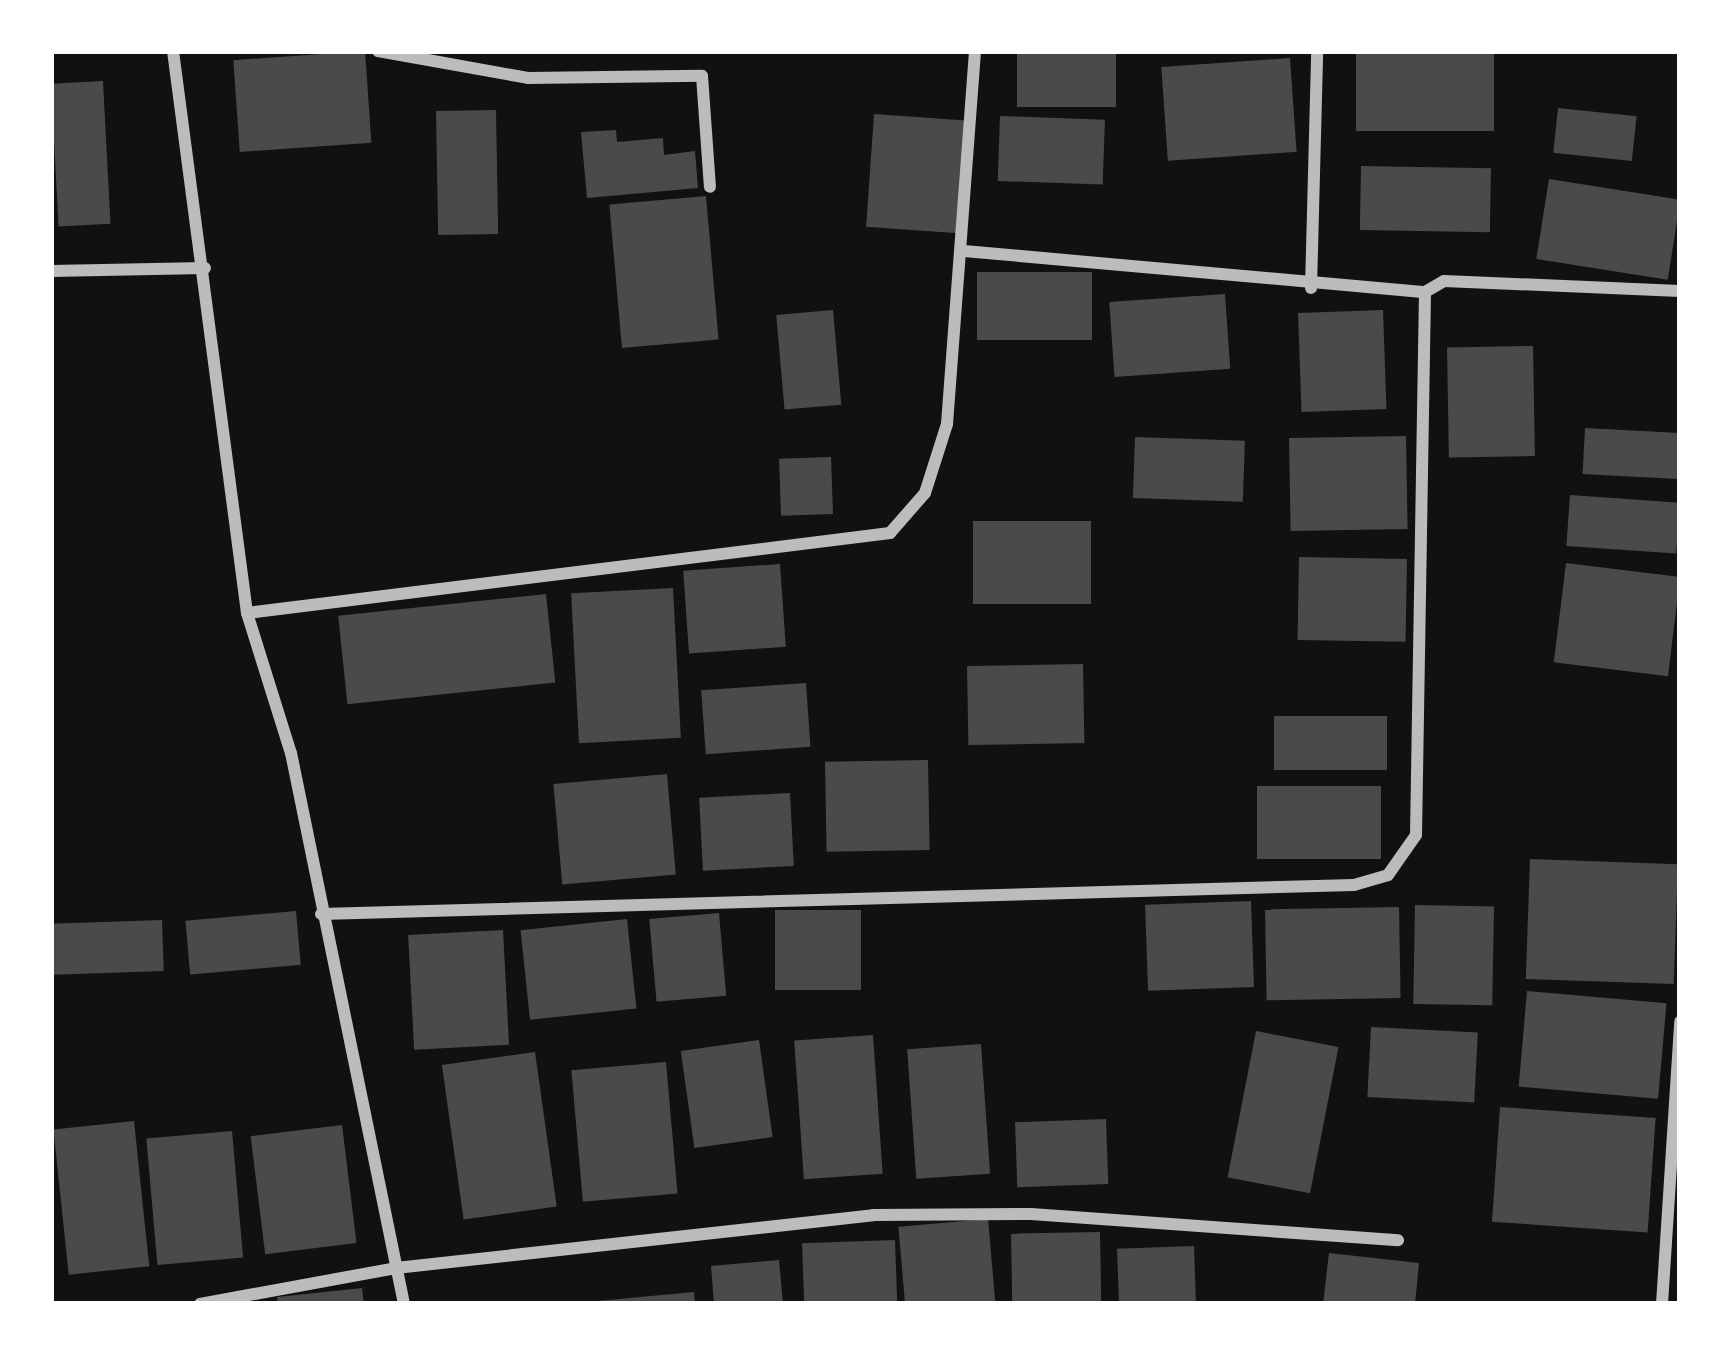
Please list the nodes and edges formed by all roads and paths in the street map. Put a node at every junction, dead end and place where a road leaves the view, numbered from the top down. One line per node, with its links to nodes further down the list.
1 (173, 51): 7 (street)
2 (378, 51): 5 (street)
3 (975, 51): 6 (street)
4 (1317, 51): 9 (street)
5 (710, 187)
6 (964, 250): 9 (street); 12 (street)
7 (205, 268): 8 (street); 12 (street)
8 (51, 271)
9 (1311, 288): 11 (street)
10 (1680, 291): 11 (street)
11 (1425, 292): 13 (street)
12 (248, 613): 13 (street)
13 (321, 914): 16 (street)
14 (1680, 1022): 19 (street)
15 (1398, 1240): 16 (street)
16 (396, 1268): 17 (street); 18 (street)
17 (200, 1304)
18 (404, 1304)
19 (1662, 1304)

